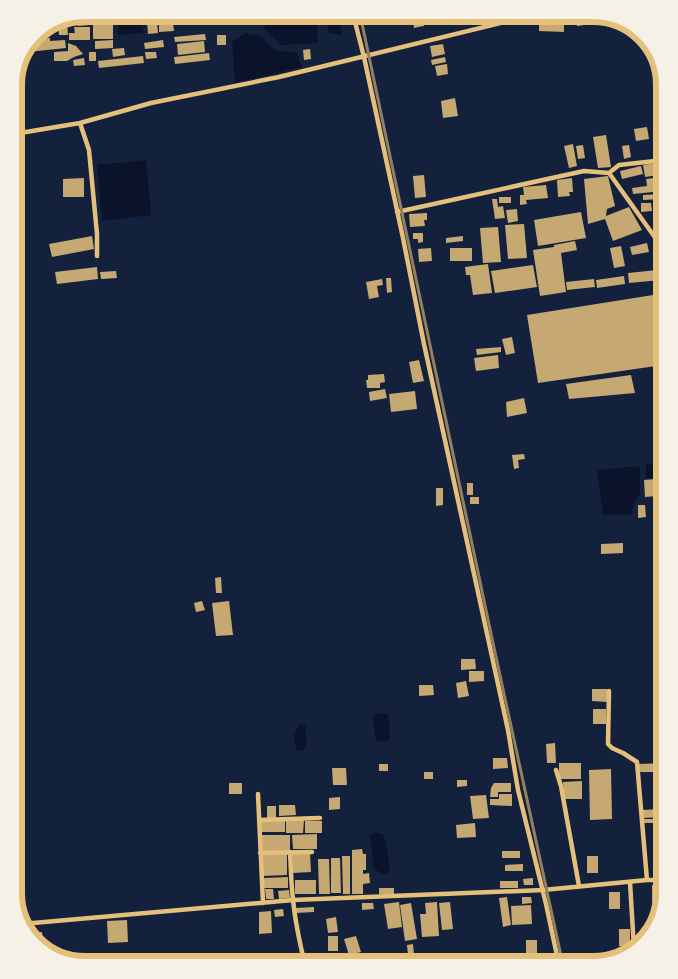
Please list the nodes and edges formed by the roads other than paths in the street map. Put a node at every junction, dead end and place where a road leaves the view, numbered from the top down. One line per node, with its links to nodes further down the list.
1 (355, 23): 3 (street)
2 (502, 23): 3 (street)
3 (364, 57): 4 (street); 8 (street)
4 (80, 123): 5 (street); 10 (street)
5 (23, 133)
6 (656, 161): 7 (street)
7 (610, 172): 8 (street); 9 (street)
8 (397, 212): 23 (street)
9 (656, 239)
10 (97, 256)
11 (610, 691): 19 (street)
12 (556, 770): 22 (street)
13 (258, 794): 15 (street)
14 (320, 818): 15 (street)
15 (258, 820): 18 (street)
16 (290, 852): 17 (street); 18 (street); 24 (street)
17 (312, 852)
18 (260, 853): 25 (street)
19 (647, 880): 20 (street); 21 (street)
20 (656, 880)
21 (630, 882): 22 (street); 27 (street)
22 (578, 886): 23 (street)
23 (543, 890): 24 (street); 29 (street)
24 (293, 900): 25 (street); 28 (street)
25 (263, 903): 26 (street)
26 (30, 923)
27 (634, 941)
28 (302, 956)
29 (557, 956)

